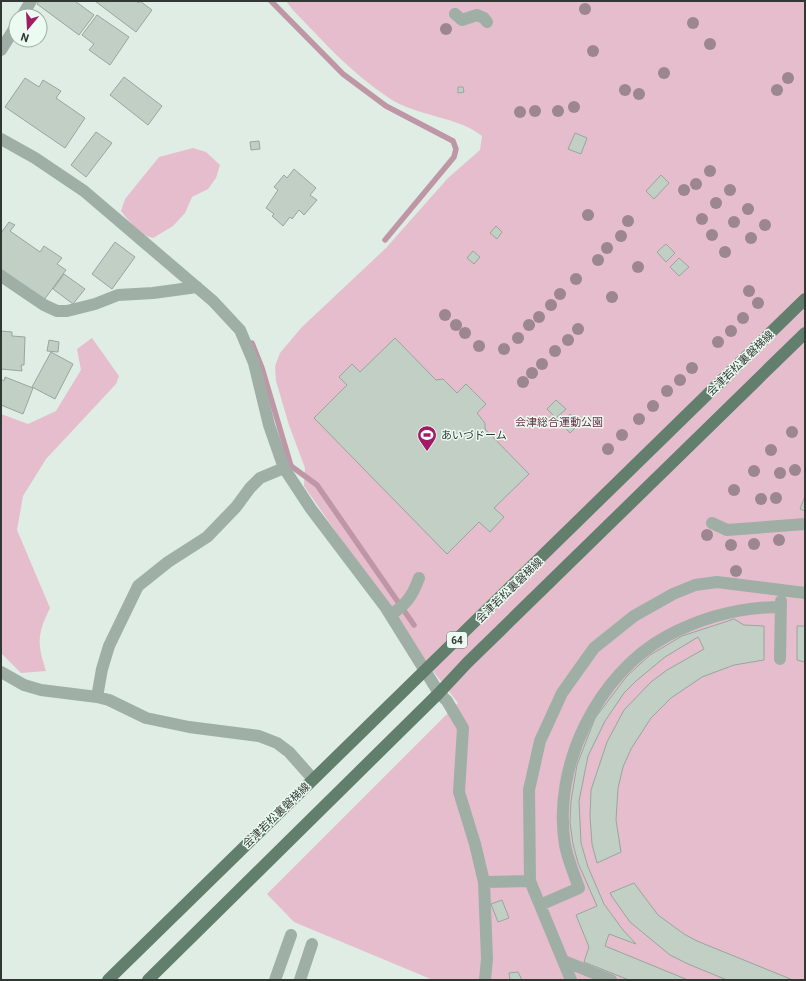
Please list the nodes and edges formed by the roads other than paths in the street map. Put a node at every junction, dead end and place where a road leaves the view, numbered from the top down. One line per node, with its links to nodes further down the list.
1 (455, 14): 2 (street)
2 (487, 22)
3 (8, 39): 4 (street)
4 (1, 50)
5 (1, 139): 7 (street)
6 (1, 276): 7 (street)
7 (197, 287): 10 (street)
8 (805, 299): 20 (main road, 会津若松裏磐梯線 / 64)
9 (805, 333): 21 (main road, 会津若松裏磐梯線 / 64)
10 (284, 468): 17 (street); 22 (street)
11 (712, 523): 12 (street)
12 (805, 524)
13 (419, 578): 17 (street)
14 (781, 590): 15 (street); 16 (street); 24 (street)
15 (805, 593)
16 (781, 608): 18 (street); 26 (street)
17 (391, 615): 20 (street)
18 (780, 659)
19 (1, 672): 22 (street)
20 (425, 672): 21 (street); 23 (main road, 会津若松裏磐梯線 / 64)
21 (439, 693): 25 (street); 31 (main road, 会津若松裏磐梯線 / 64)
22 (97, 697): 23 (street)
23 (313, 780): 30 (main road, 会津若松裏磐梯線 / 64)
24 (530, 881): 25 (street); 26 (street)
25 (484, 882): 34 (street)
26 (540, 906): 29 (street)
27 (291, 935): 32 (street)
28 (312, 944): 33 (street)
29 (564, 961): 35 (street); 36 (street)
30 (108, 980)
31 (148, 980)
32 (275, 980)
33 (300, 980)
34 (485, 980)
35 (572, 980)
36 (611, 980)

